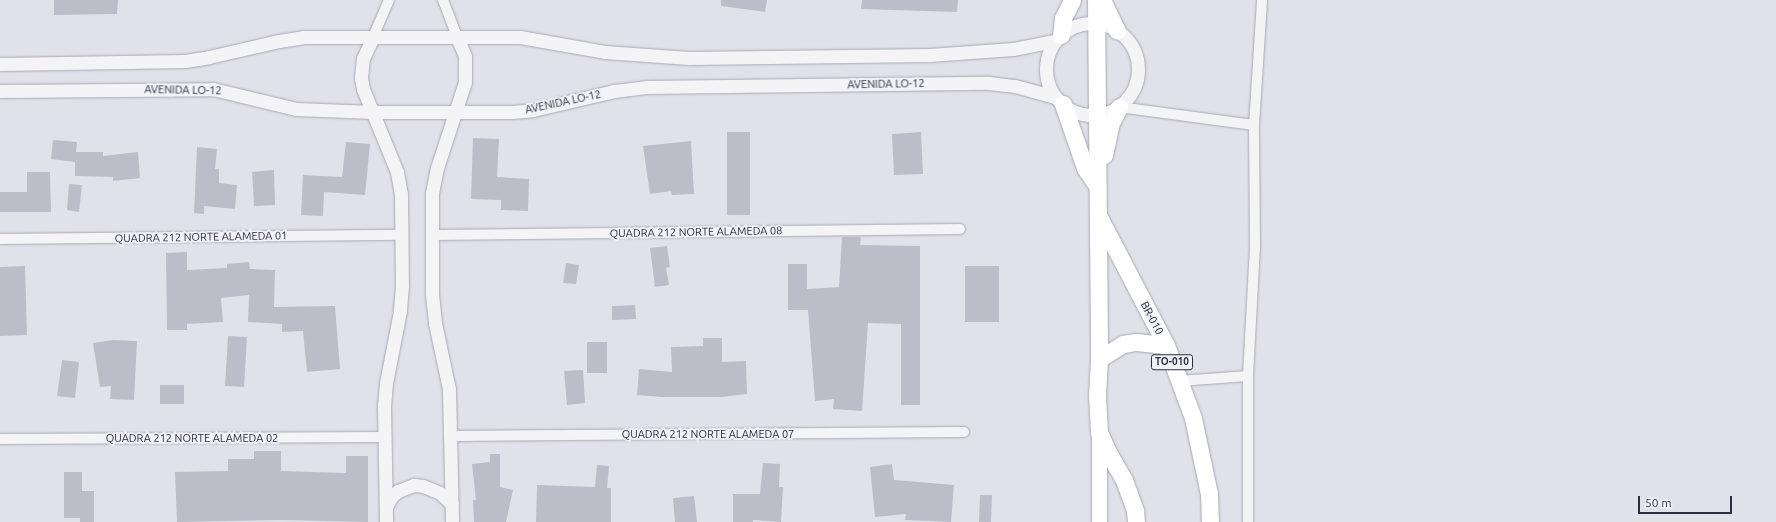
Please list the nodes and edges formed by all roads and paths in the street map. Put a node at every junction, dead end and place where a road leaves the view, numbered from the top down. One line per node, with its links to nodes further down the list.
1 (389, 0): 9 (street)
2 (443, 0): 10 (street)
3 (1072, 0): 11 (highway)
4 (1096, 0): 7 (highway)
5 (1102, 0): 8 (highway)
6 (1262, 0): 19 (street)
7 (1097, 23): 8 (street); 11 (street); 18 (highway, TO-010)
8 (1117, 31): 15 (street)
9 (373, 37): 10 (street); 12 (street); 16 (street)
10 (457, 37): 11 (street); 17 (street)
11 (1058, 38): 14 (street)
12 (0, 64)
13 (0, 91): 16 (street, AVENIDA LO-12)
14 (1059, 100): 17 (street, AVENIDA LO-12); 18 (street, AVENIDA LO-12); 20 (highway)
15 (1119, 107): 18 (street); 19 (street); 20 (highway)
16 (373, 112): 17 (street, AVENIDA LO-12); 23 (street)
17 (454, 112): 24 (street)
18 (1097, 114): 20 (highway, TO-010)
19 (1254, 125): 28 (street)
20 (1097, 181): 21 (highway, TO-010)
21 (1098, 214): 26 (highway, BR-010 / TO-010); 27 (highway, TO-010)
22 (960, 229): 24 (street, QUADRA 212 NORTE ALAMEDA 08)
23 (402, 235): 25 (street, QUADRA 212 NORTE ALAMEDA 01); 33 (street)
24 (431, 235): 32 (street)
25 (0, 239)
26 (1166, 345): 27 (highway); 29 (highway, BR-010 / TO-010)
27 (1099, 359): 31 (highway, TO-010)
28 (1248, 376): 29 (street); 42 (street)
29 (1179, 381): 41 (highway, BR-010 / TO-010)
30 (964, 432): 32 (street, QUADRA 212 NORTE ALAMEDA 07)
31 (1099, 432): 39 (main road); 40 (highway, TO-010)
32 (452, 436): 35 (street)
33 (384, 437): 34 (street, QUADRA 212 NORTE ALAMEDA 02); 36 (street)
34 (0, 439)
35 (452, 504): 36 (street); 38 (street)
36 (386, 507): 37 (street)
37 (386, 522)
38 (452, 522)
39 (1100, 522)
40 (1136, 522)
41 (1210, 522)
42 (1248, 522)

